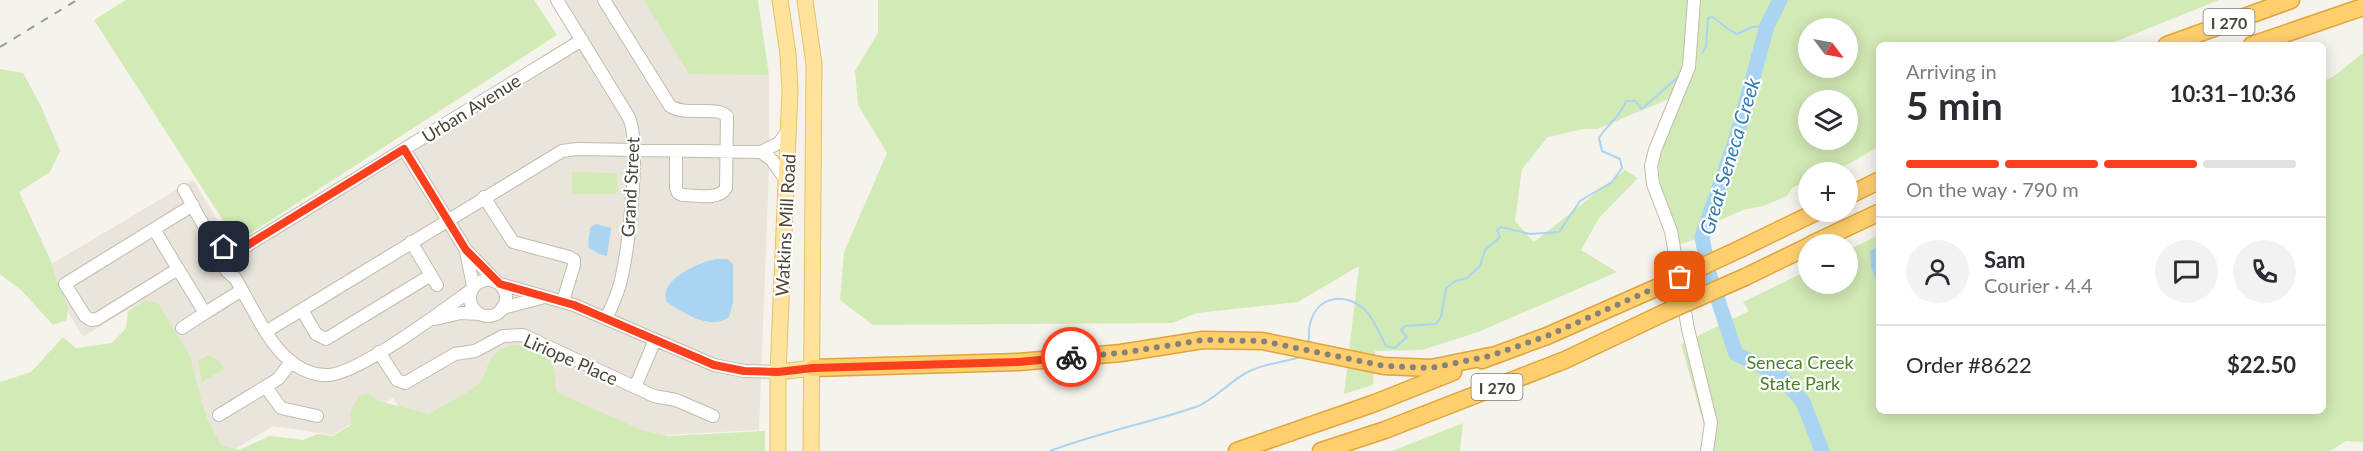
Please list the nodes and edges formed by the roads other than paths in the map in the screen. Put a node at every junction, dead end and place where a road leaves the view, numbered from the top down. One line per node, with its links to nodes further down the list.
1 (557, 0): 8 (street, Grand Street)
2 (604, 0): 15 (street)
3 (780, 0): 11 (main road, Watkins Mill Road)
4 (805, 0): 52 (main road, Watkins Mill Road)
5 (1694, 0): 63 (street)
6 (2291, 0): 9 (highway, I 270)
7 (2363, 7): 10 (highway, I 270)
8 (582, 40): 12 (street, Urban Avenue); 13 (street, Grand Street)
9 (2175, 42)
10 (2261, 42)
11 (789, 128): 16 (street); 17 (main road, Watkins Mill Road)
12 (404, 149): 24 (street); 31 (street, Urban Avenue)
13 (633, 150): 14 (street); 21 (street); 44 (street, Grand Street)
14 (676, 151): 15 (street); 15 (street)
15 (726, 152): 16 (street)
16 (760, 152): 17 (street)
17 (787, 182): 53 (main road, Watkins Mill Road)
18 (1876, 182): 20 (highway)
19 (184, 190): 22 (street)
20 (1858, 191)
21 (484, 197): 24 (street); 39 (street)
22 (193, 205): 26 (street); 27 (street)
23 (1876, 214): 28 (highway, I 270)
24 (448, 220): 29 (street); 30 (street)
25 (1798, 221): 50 (highway, I 270, bridge)
26 (154, 229): 33 (street); 33 (street)
27 (210, 233): 31 (street); 34 (street)
28 (1834, 234)
29 (411, 242): 41 (street); 41 (street)
30 (466, 250): 35 (street); 36 (street)
31 (238, 251): 34 (street)
32 (1798, 251): 62 (highway, I 270, bridge)
33 (178, 269): 42 (street)
34 (235, 278): 37 (street)
35 (498, 283): 36 (street); 38 (street); 40 (street)
36 (472, 288): 43 (street); 45 (street)
37 (242, 290): 42 (street); 47 (street)
38 (548, 297): 39 (street); 40 (street)
39 (563, 301): 44 (street)
40 (502, 308): 43 (street)
41 (302, 310): 47 (street)
42 (205, 313): 46 (street)
43 (481, 314): 45 (street)
44 (606, 319): 48 (street)
45 (426, 323): 49 (street)
46 (182, 328)
47 (267, 331): 51 (street)
48 (656, 340): 53 (street); 55 (street)
49 (379, 352): 51 (street); 55 (street, Liriope Place)
50 (1490, 356): 52 (highway); 61 (highway, I 270)
51 (291, 362): 54 (street)
52 (813, 368): 53 (main road); 60 (main road, Watkins Mill Road)
53 (778, 372): 59 (main road, Watkins Mill Road)
54 (266, 387): 56 (street); 57 (street)
55 (635, 387): 58 (street, Liriope Place)
56 (219, 415)
57 (317, 416)
58 (705, 416)
59 (778, 451)
60 (811, 451)
61 (1237, 451)
62 (1321, 451)
63 (1707, 451)

